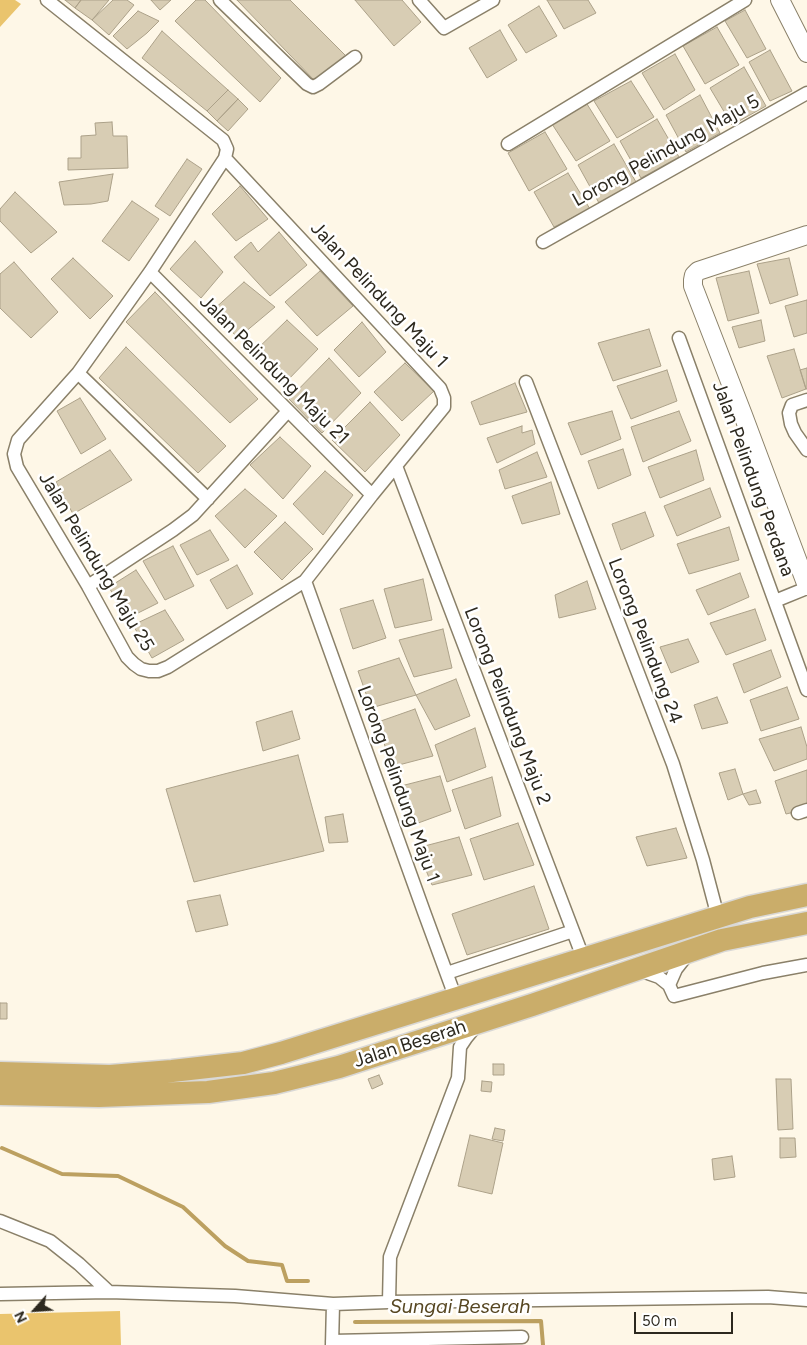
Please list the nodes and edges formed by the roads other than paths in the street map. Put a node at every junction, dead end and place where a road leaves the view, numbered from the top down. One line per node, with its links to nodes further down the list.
1 (47, 0): 11 (street)
2 (220, 0): 8 (street)
3 (419, 0): 4 (street)
4 (493, 0)
5 (745, 0): 10 (street)
6 (780, 0): 7 (street)
7 (807, 53)
8 (355, 57)
9 (807, 93): 13 (street, Lorong Pelindung Maju 5)
10 (508, 144)
11 (225, 158): 14 (street); 21 (street, Jalan Pelindung Maju 1)
12 (807, 235): 26 (street, Jalan Pelindung Perdana)
13 (543, 242)
14 (150, 272): 16 (street); 19 (street, Jalan Pelindung Maju 21)
15 (679, 338): 27 (street, Jalan Pelindung Perdana)
16 (78, 373): 23 (street); 25 (street, Jalan Pelindung Maju 25)
17 (526, 382): 30 (street, Lorong Pelindung 24)
18 (807, 400): 20 (street)
19 (288, 411): 22 (street, Jalan Pelindung Maju 21); 23 (street)
20 (807, 450)
21 (396, 466): 22 (street, Jalan Pelindung Maju 25); 32 (street, Lorong Pelindung Maju 2)
22 (372, 494): 24 (street, Jalan Pelindung Maju 25)
23 (208, 498): 25 (street)
24 (305, 581): 25 (street, Jalan Pelindung Maju 25); 37 (street, Lorong Pelindung Maju 1)
25 (88, 586)
26 (807, 587): 27 (street)
27 (774, 601): 28 (street, Jalan Pelindung Perdana)
28 (807, 690)
29 (807, 895): 30 (highway, Jalan Beserah)
30 (718, 917): 34 (highway, Jalan Beserah)
31 (807, 922): 33 (highway, Jalan Beserah)
32 (573, 931): 34 (street, Lorong Pelindung Maju 2); 37 (street)
33 (692, 950): 36 (highway, Jalan Beserah); 38 (street)
34 (584, 960): 39 (highway, Jalan Beserah)
35 (807, 965): 38 (street)
36 (636, 969): 38 (street); 41 (highway, Jalan Beserah)
37 (447, 973): 39 (street, Lorong Pelindung Maju 1)
38 (669, 985)
39 (456, 999): 40 (highway, Jalan Beserah)
40 (422, 1010): 42 (highway); 45 (highway, Jalan Beserah)
41 (481, 1021): 42 (highway, Jalan Beserah); 44 (street)
42 (432, 1037): 43 (highway, Jalan Beserah)
43 (403, 1046): 44 (street); 45 (highway, Jalan Beserah)
44 (460, 1047): 50 (street)
45 (1, 1092)
46 (0, 1221): 47 (street)
47 (109, 1292): 48 (street); 51 (street)
48 (0, 1294)
49 (807, 1300): 50 (street)
50 (390, 1302): 51 (street)
51 (333, 1304): 53 (street)
52 (522, 1336): 53 (street)
53 (332, 1343)

